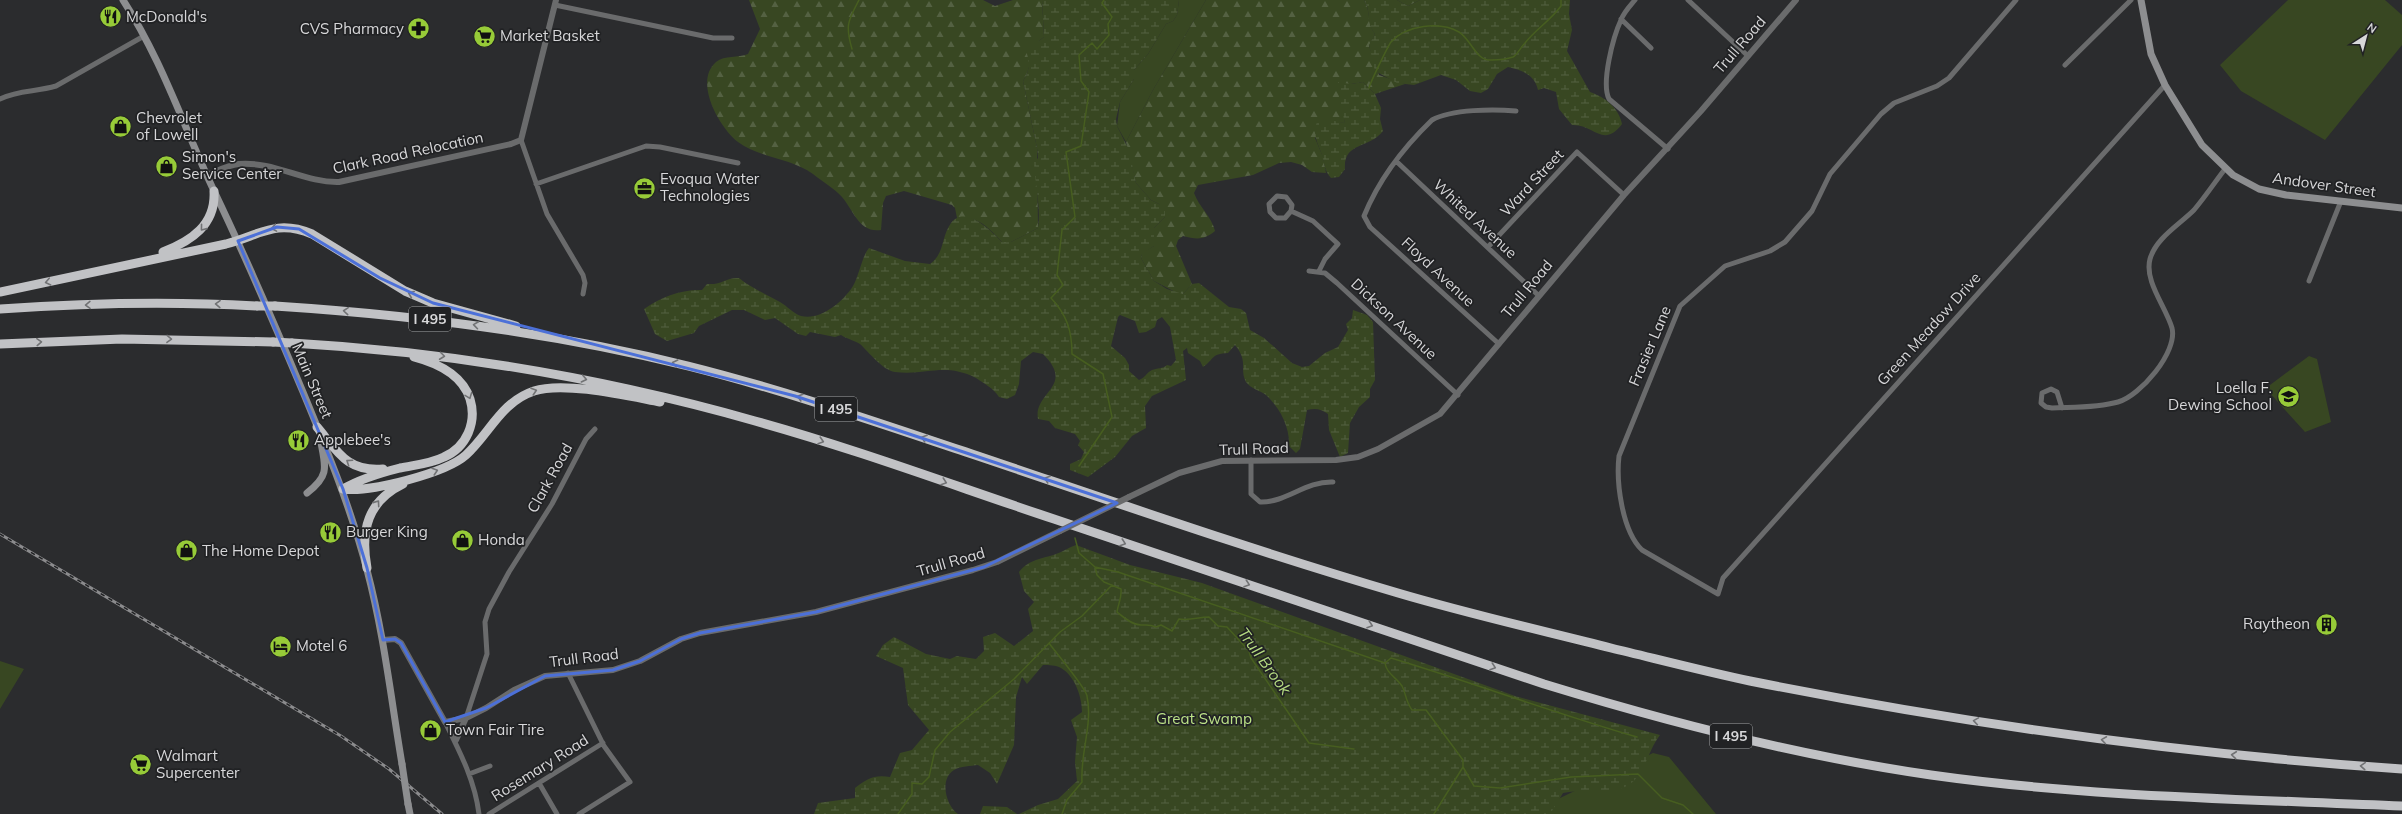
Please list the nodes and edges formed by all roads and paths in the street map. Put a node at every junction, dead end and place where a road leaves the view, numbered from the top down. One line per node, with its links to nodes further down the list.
1 (122, 0): 10 (main road, Main Street)
2 (1635, 0): 9 (street)
3 (1688, 0): 13 (street)
4 (1796, 0): 13 (street, Trull Road)
5 (2016, 0): 56 (street, Frasier Lane)
6 (2131, 0): 14 (street)
7 (2141, 0): 15 (main road, Andover Street)
8 (555, 2): 11 (street); 18 (street)
9 (1621, 19): 12 (street); 19 (street)
10 (144, 36): 16 (street); 23 (main road, Main Street)
11 (732, 38)
12 (1651, 48)
13 (1748, 56): 19 (street, Trull Road)
14 (2065, 65)
15 (2165, 85): 22 (main road, Andover Street); 56 (street, Green Meadow Drive)
16 (0, 99)
17 (1516, 111): 20 (street)
18 (522, 140): 23 (street, Clark Road Relocation); 24 (street)
19 (1668, 149): 26 (street, Trull Road)
20 (1396, 161): 31 (street, Whited Avenue); 42 (street, Floyd Avenue)
21 (738, 164): 24 (street)
22 (2225, 169): 27 (main road, Andover Street); 45 (street)
23 (207, 175): 25 (main road, Main Street)
24 (536, 184): 37 (street)
25 (214, 191): 30 (main road, Main Street); 32 (highway, one-way to 32)
26 (1624, 195): 31 (street, Ward Street); 38 (street, Trull Road)
27 (2341, 201): 28 (main road, Andover Street); 35 (street)
28 (2402, 208)
29 (1291, 211): 29 (street); 34 (street)
30 (238, 241): 32 (highway); 40 (highway, one-way to 30); 47 (main road, Main Street)
31 (1488, 247): 38 (street, Whited Avenue)
32 (140, 261): 36 (highway, one-way to 36)
33 (1309, 271): 34 (street)
34 (1319, 271): 44 (street, Dickson Avenue)
35 (2309, 280)
36 (0, 292)
37 (583, 294)
38 (1538, 295): 42 (street, Trull Road)
39 (0, 309): 40 (highway, I 495, one-way to 39, bridge)
40 (583, 343): 64 (highway, I 495, one-way to 40)
41 (0, 344): 43 (highway, I 495, one-way to 43, bridge)
42 (1499, 344): 44 (street, Trull Road)
43 (376, 349): 46 (highway, I 495, one-way to 46); 50 (highway, one-way to 50)
44 (1458, 395): 49 (street, Trull Road)
45 (2062, 408): 45 (street)
46 (757, 421): 51 (highway, one-way to 46); 67 (highway, I 495, one-way to 67)
47 (318, 427): 50 (highway, one-way to 47); 53 (main road, Main Street); 54 (main road)
48 (595, 430): 59 (street, Clark Road)
49 (1251, 460): 52 (street); 58 (street, Trull Road, bridge)
50 (400, 468): 53 (highway)
51 (415, 478): 53 (highway); 55 (highway, one-way to 51)
52 (1332, 482)
53 (343, 489): 55 (main road, Main Street)
54 (307, 493)
55 (367, 568): 57 (main road, Main Street)
56 (1718, 594)
57 (383, 640): 60 (street); 68 (main road, Main Street, bridge)
58 (568, 673): 59 (street, Trull Road); 62 (street)
59 (466, 718): 60 (street, Trull Road); 61 (street)
60 (445, 722): 61 (street)
61 (456, 740): 65 (street)
62 (603, 743): 66 (street, Rosemary Road); 72 (street)
63 (490, 766): 65 (street)
64 (2402, 769)
65 (469, 774): 69 (street)
66 (539, 783): 70 (street, Rosemary Road); 71 (street)
67 (2402, 806)
68 (410, 814)
69 (479, 814)
70 (489, 814)
71 (557, 814)
72 (579, 814)

